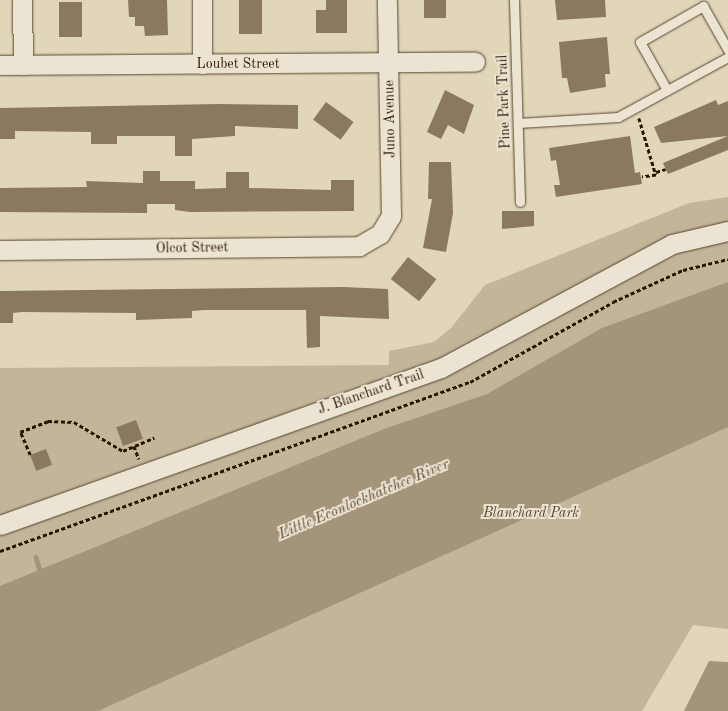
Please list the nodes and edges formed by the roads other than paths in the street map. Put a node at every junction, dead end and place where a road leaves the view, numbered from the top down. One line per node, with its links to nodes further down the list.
1 (22, 0): 10 (street)
2 (202, 0): 9 (street)
3 (387, 0): 7 (street, Juno Avenue)
4 (514, 0): 13 (lane, Pine Park Trail)
5 (728, 50): 12 (lane)
6 (728, 57): 12 (lane)
7 (389, 62): 8 (street, Loubet Street); 9 (street, Loubet Street); 16 (street, Juno Avenue)
8 (475, 62)
9 (202, 64): 10 (street, Loubet Street)
10 (23, 65): 11 (street, Loubet Street)
11 (0, 66)
12 (667, 90): 13 (lane)
13 (518, 123): 14 (lane, Pine Park Trail)
14 (520, 202)
15 (728, 231): 18 (street, J. Blanchard Trail)
16 (380, 234): 17 (street, Olcot Street)
17 (0, 250)
18 (0, 525)

